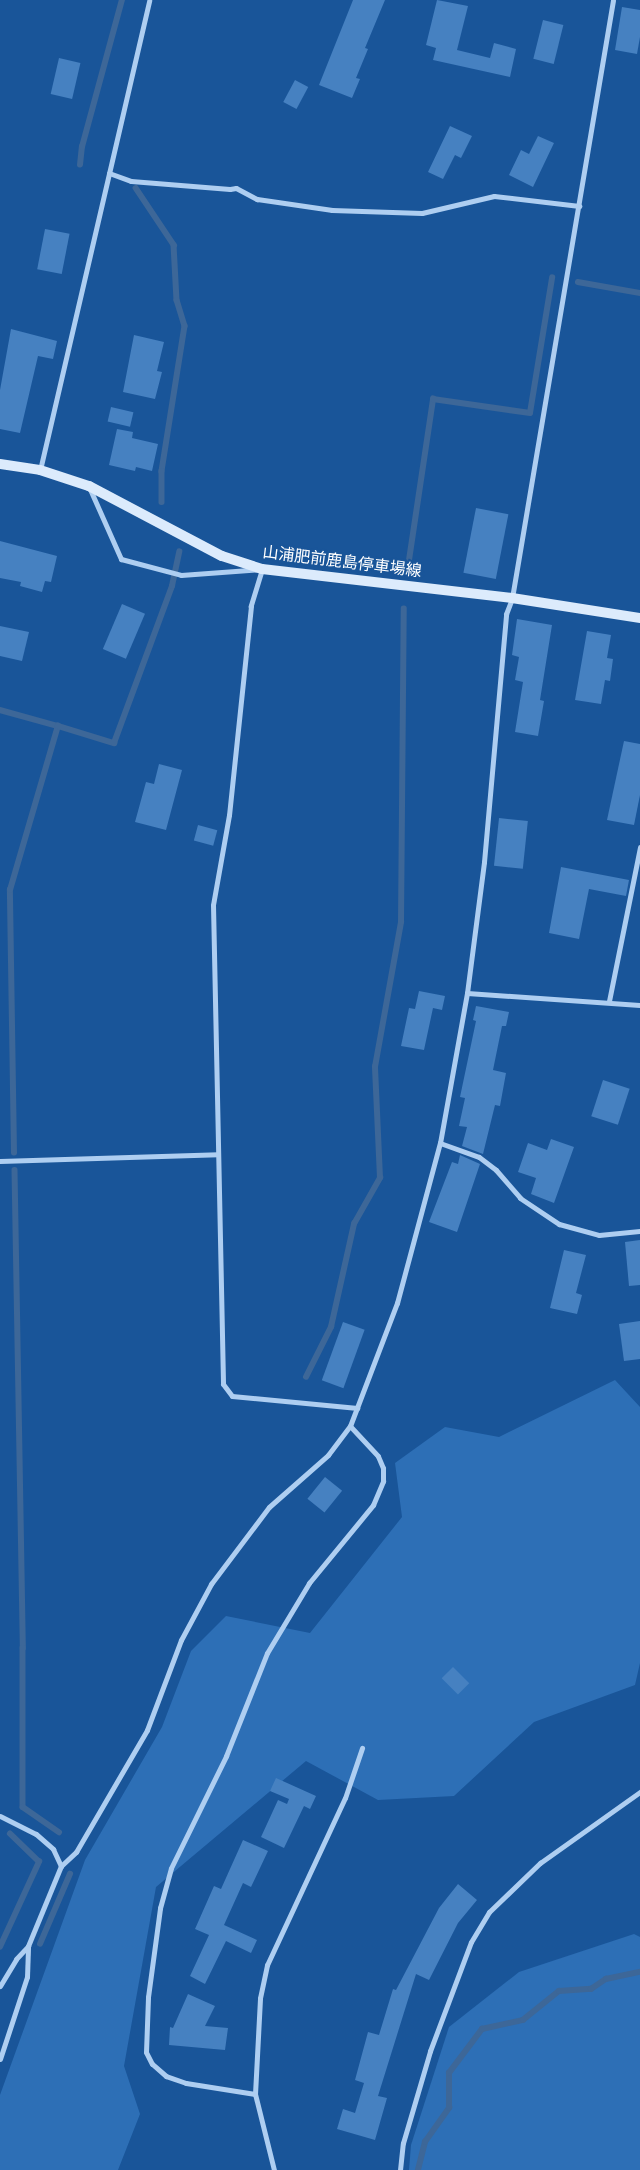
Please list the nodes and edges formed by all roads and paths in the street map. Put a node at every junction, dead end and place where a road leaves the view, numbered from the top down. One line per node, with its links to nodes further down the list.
1 (149, 0): 3 (street)
2 (613, 0): 4 (street)
3 (109, 173): 4 (street); 6 (street)
4 (579, 206): 9 (street)
5 (0, 464): 6 (main road, 山浦肥前鹿島停車場線)
6 (40, 470): 7 (main road, 山浦肥前鹿島停車場線)
7 (89, 486): 8 (main road, 山浦肥前鹿島停車場線); 8 (street)
8 (262, 569): 9 (main road, 山浦肥前鹿島停車場線); 16 (street)
9 (512, 598): 10 (main road, 山浦肥前鹿島停車場線); 12 (street)
10 (640, 618)
11 (640, 847): 13 (street)
12 (468, 993): 13 (street); 15 (street)
13 (609, 1001): 14 (street)
14 (640, 1005)
15 (440, 1143): 18 (street); 19 (street)
16 (218, 1154): 17 (street); 19 (street)
17 (0, 1161)
18 (640, 1231)
19 (358, 1408): 20 (street)
20 (350, 1426): 24 (street); 28 (street)
21 (362, 1748): 28 (street)
22 (640, 1792): 30 (street)
23 (0, 1816): 24 (street)
24 (61, 1866): 25 (street)
25 (28, 1946): 26 (street); 27 (street)
26 (0, 1986)
27 (0, 2059)
28 (255, 2094): 29 (street)
29 (274, 2170)
30 (400, 2170)

